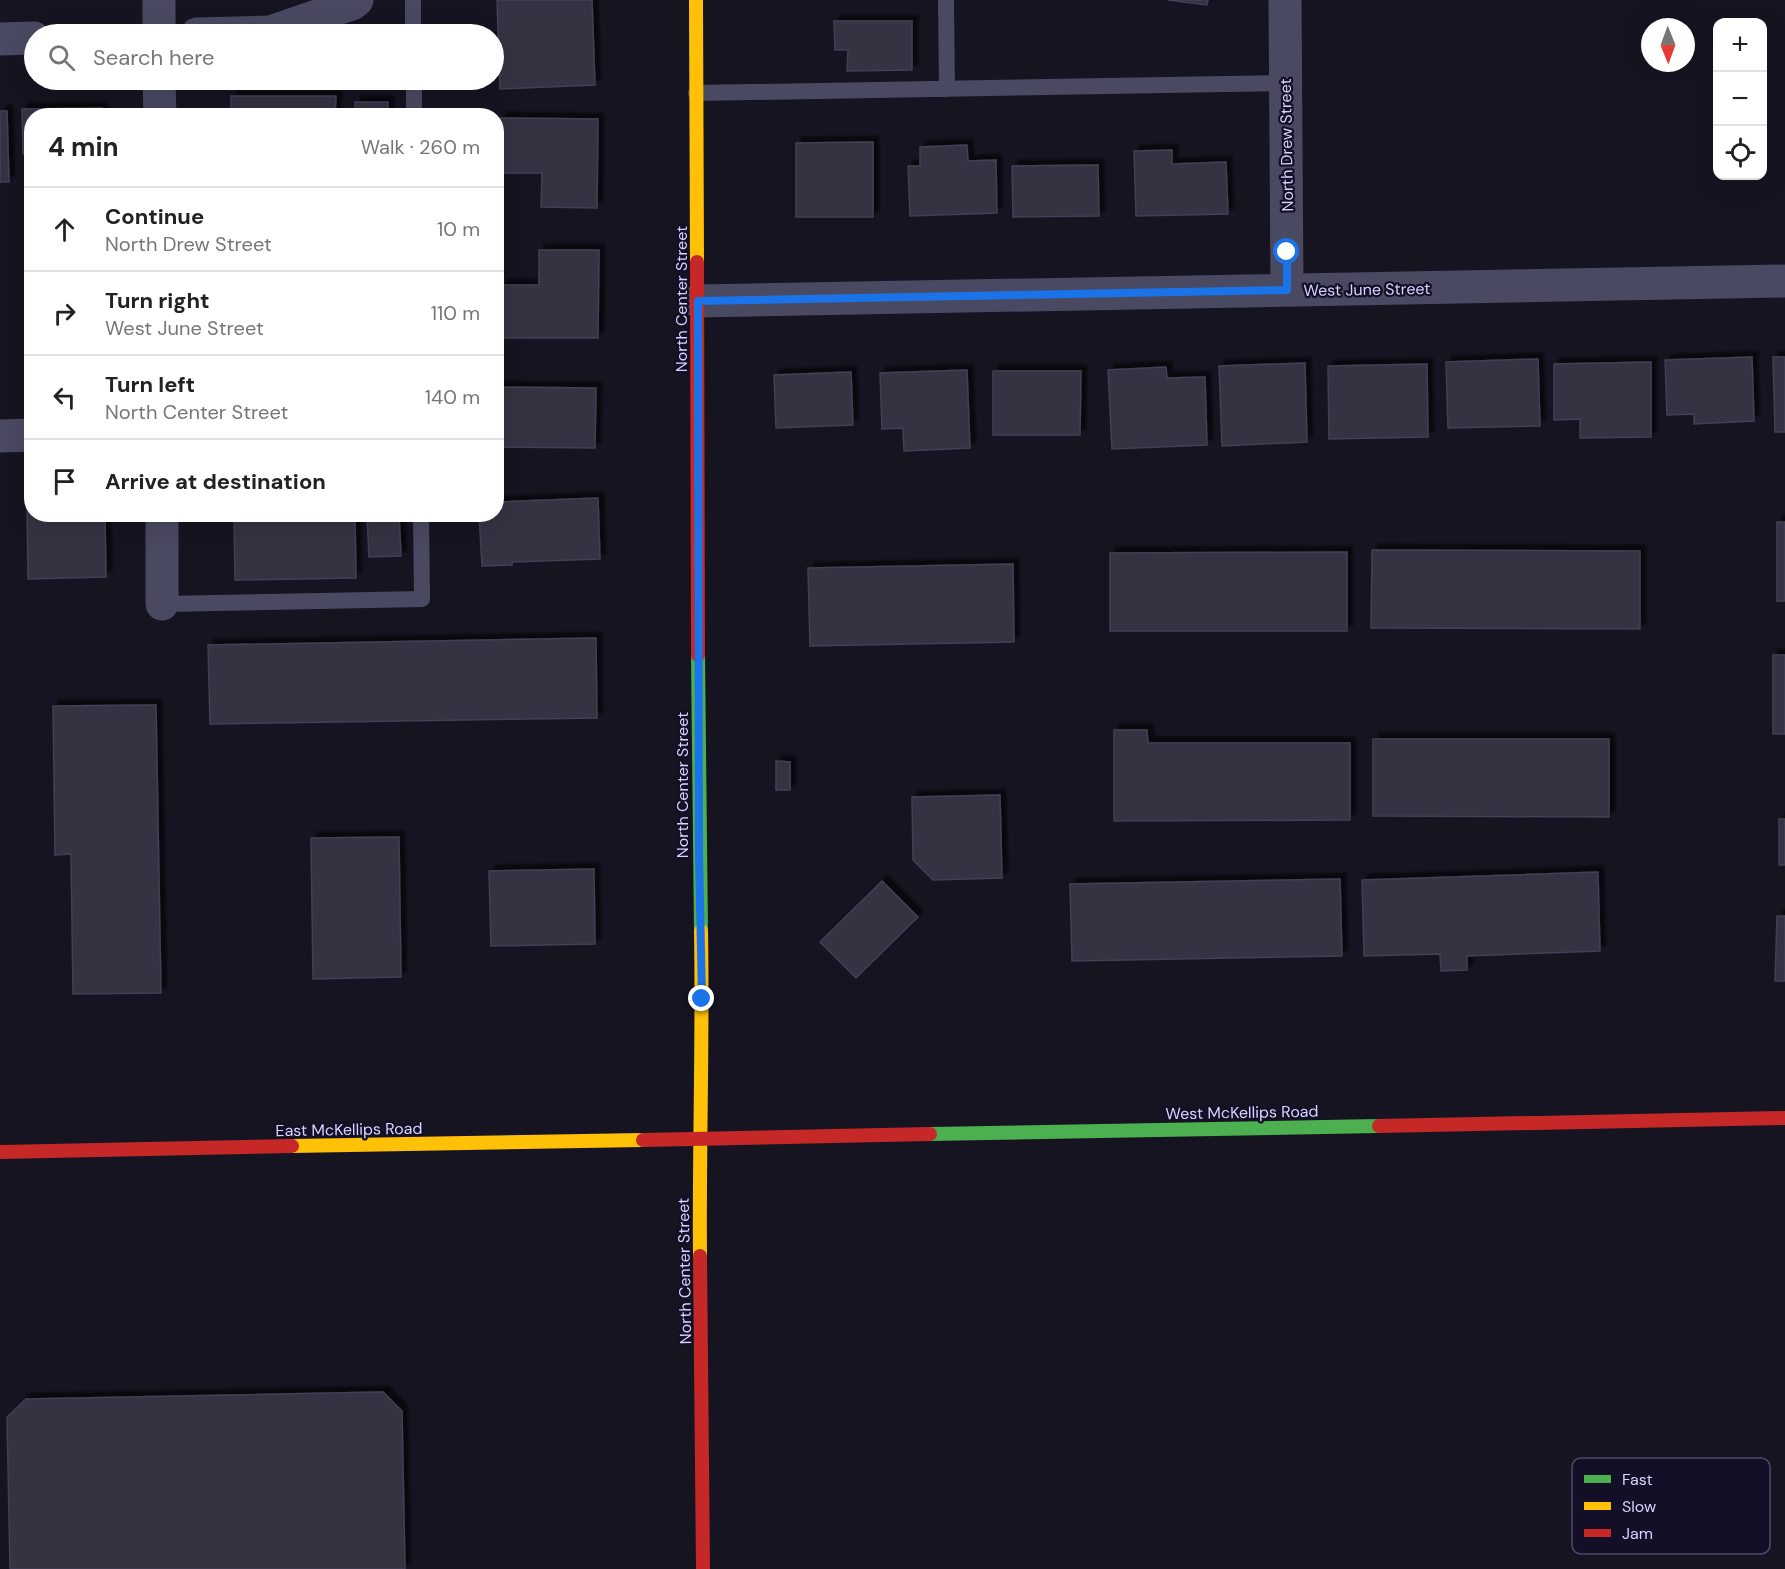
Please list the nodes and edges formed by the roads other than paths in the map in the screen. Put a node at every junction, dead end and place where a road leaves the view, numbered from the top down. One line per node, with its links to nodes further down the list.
1 (159, 0): 7 (street)
2 (357, 0): 8 (street)
3 (412, 0): 9 (lane)
4 (696, 0): 16 (main road, North Center Street)
5 (946, 0): 13 (lane)
6 (1285, 0): 12 (street, North Drew Street)
7 (159, 24)
8 (293, 24)
9 (413, 24)
10 (24, 38): 11 (street)
11 (0, 39)
12 (1285, 83): 13 (lane); 20 (street, North Drew Street)
13 (947, 89): 16 (lane)
14 (159, 90): 17 (street)
15 (414, 90): 18 (lane)
16 (696, 93): 21 (main road, North Center Street)
17 (160, 108)
18 (414, 108)
19 (1785, 281): 20 (street, West June Street)
20 (1287, 290): 21 (street, West June Street)
21 (698, 301): 28 (main road, North Center Street)
22 (24, 435): 23 (street)
23 (0, 436)
24 (162, 522): 26 (street)
25 (421, 522): 26 (lane)
26 (162, 604)
27 (1785, 1118): 28 (main road, West McKellips Road)
28 (699, 1139): 29 (main road, East McKellips Road); 30 (main road, North Center Street)
29 (0, 1152)
30 (703, 1569)

